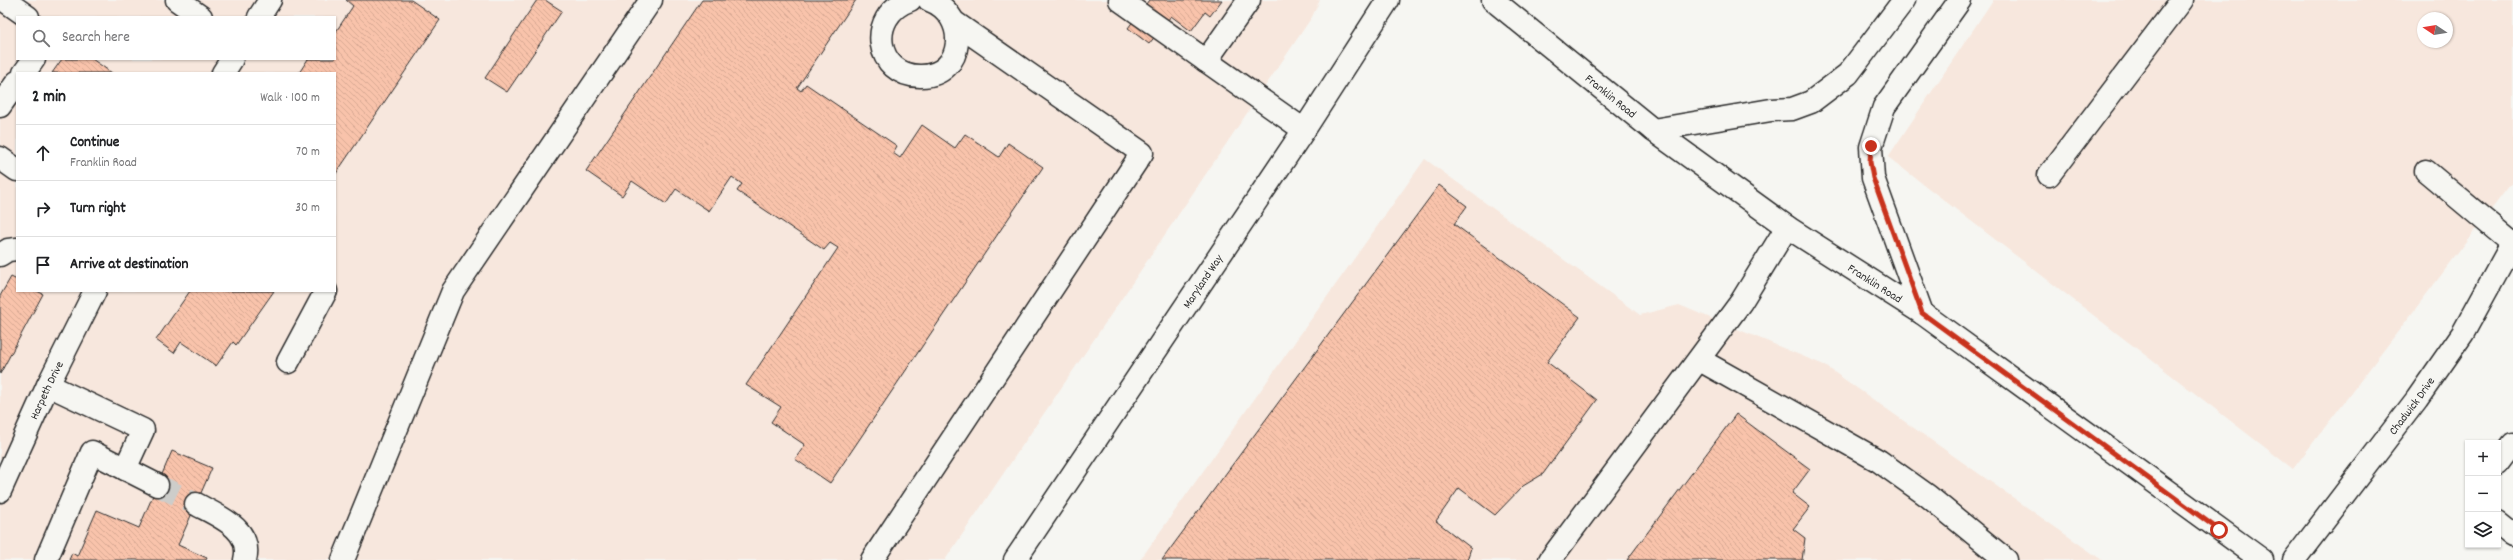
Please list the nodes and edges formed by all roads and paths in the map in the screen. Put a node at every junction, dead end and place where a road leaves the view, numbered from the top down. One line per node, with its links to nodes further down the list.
1 (4, 0): 14 (main road)
2 (177, 0): 15 (main road)
3 (270, 0): 16 (main road)
4 (651, 0): 52 (main road)
5 (929, 0): 17 (main road)
6 (1120, 0): 20 (main road)
7 (1249, 0): 20 (main road)
8 (1388, 0): 25 (main road, Maryland Way)
9 (1493, 0): 26 (main road, Franklin Road)
10 (1904, 0): 26 (main road)
11 (1960, 0): 37 (main road)
12 (2182, 0): 30 (main road)
13 (902, 3): 17 (main road)
14 (27, 16)
15 (200, 16)
16 (260, 16)
17 (954, 22): 53 (main road)
18 (33, 60): 21 (main road)
19 (231, 60): 22 (main road)
20 (1206, 61): 25 (main road)
21 (25, 72)
22 (224, 72)
23 (16, 83): 24 (main road)
24 (0, 106)
25 (1304, 130): 54 (main road, Maryland Way)
26 (1653, 130): 31 (main road, Franklin Road)
27 (0, 158): 28 (main road)
28 (16, 169)
29 (2426, 171): 32 (main road)
30 (2049, 176)
31 (1787, 227): 37 (main road, Franklin Road); 38 (main road)
32 (2513, 242): 58 (main road, Chadwick Drive)
33 (16, 249): 34 (main road)
34 (0, 255)
35 (95, 292): 40 (main road, Harpeth Drive)
36 (325, 292): 39 (main road)
37 (1922, 313): 57 (main road, Franklin Road)
38 (1700, 360): 55 (main road); 56 (main road)
39 (288, 362)
40 (48, 386): 42 (main road, Harpeth Drive); 44 (main road)
41 (2513, 444): 43 (main road)
42 (8, 452): 46 (main road, Harpeth Drive)
43 (2501, 460)
44 (125, 469): 45 (main road); 50 (main road)
45 (157, 485)
46 (0, 491)
47 (196, 504): 51 (main road)
48 (2501, 525): 49 (main road)
49 (2513, 534)
50 (46, 560)
51 (245, 560)
52 (343, 560)
53 (872, 560)
54 (1015, 560)
55 (1550, 560)
56 (2006, 560)
57 (2262, 560)
58 (2294, 560)

